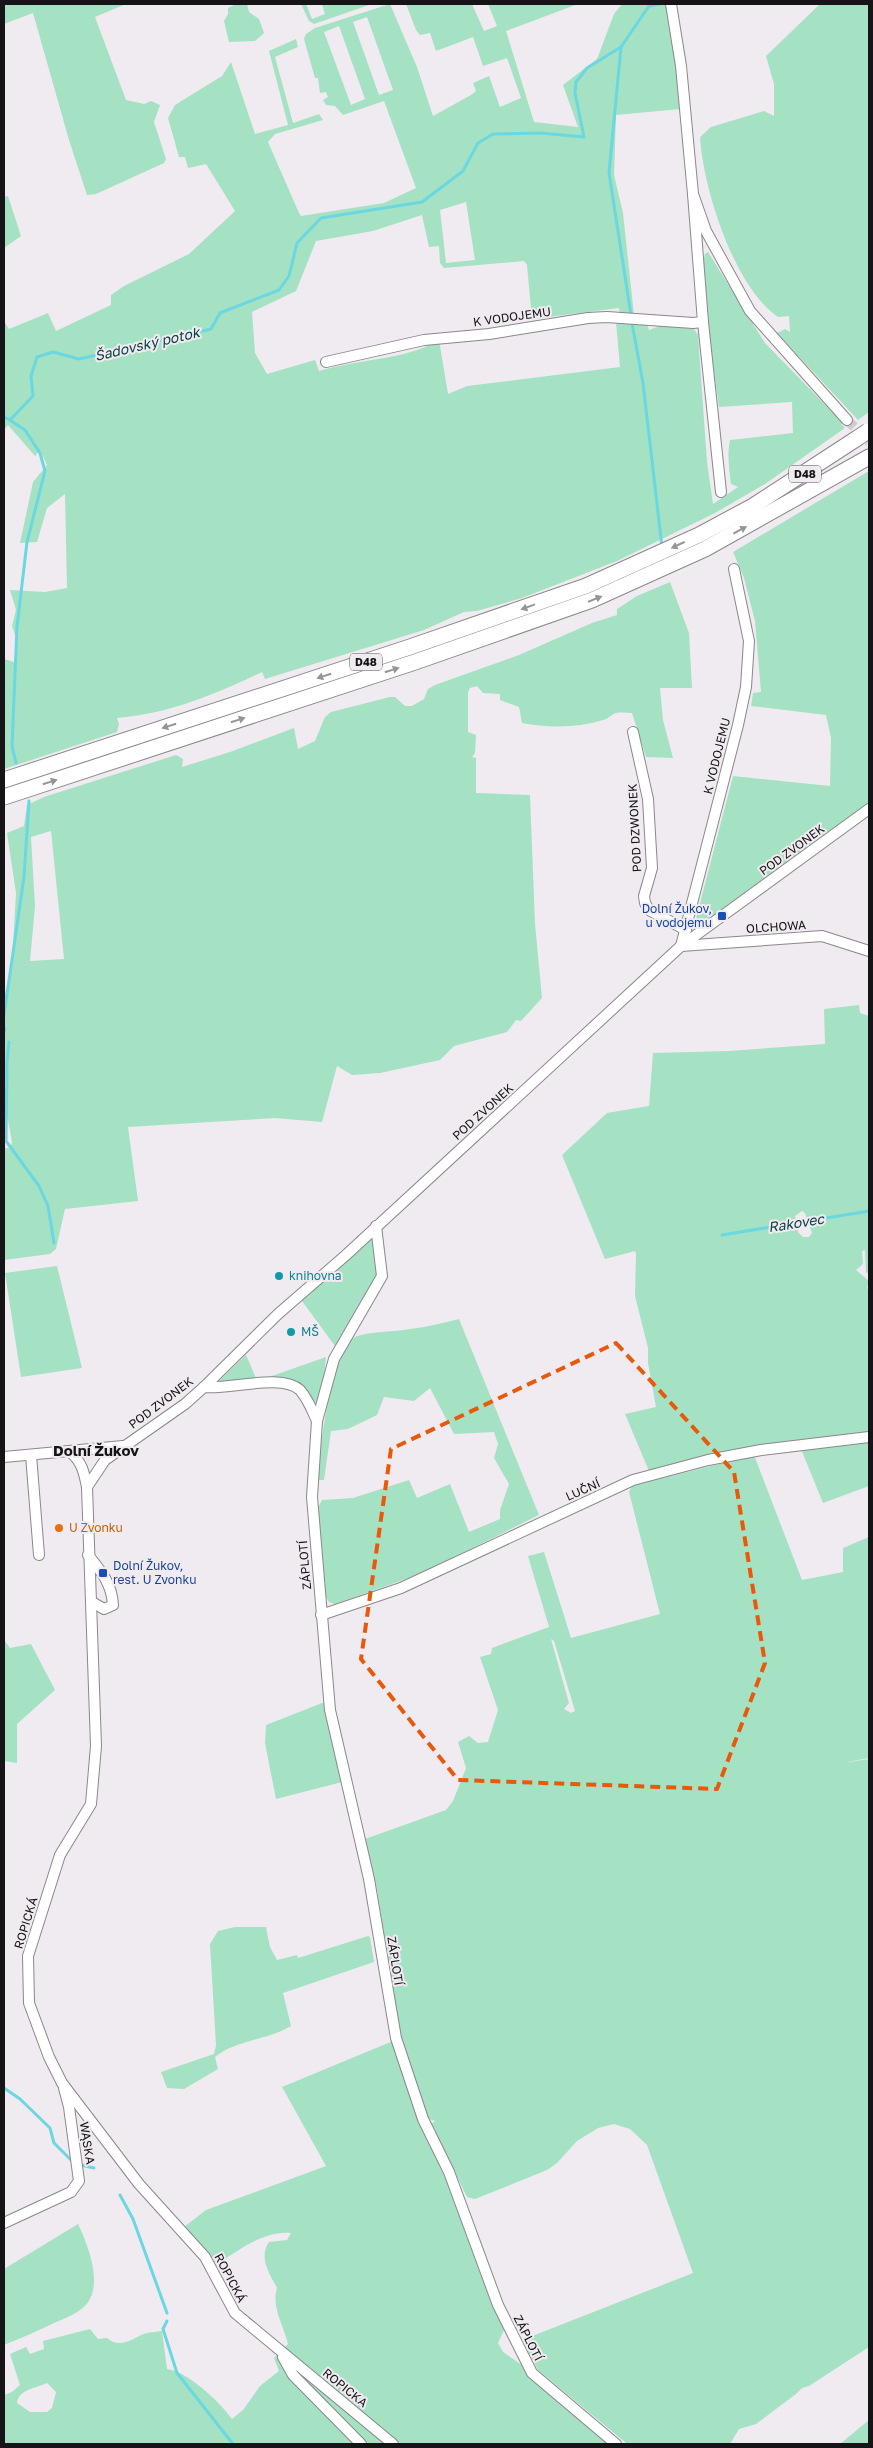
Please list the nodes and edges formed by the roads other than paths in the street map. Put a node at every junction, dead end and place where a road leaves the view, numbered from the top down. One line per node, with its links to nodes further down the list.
1 (672, 5): 2 (street)
2 (693, 194): 3 (street); 5 (street)
3 (703, 322): 4 (street, K VODOJEMU); 8 (street)
4 (326, 362)
5 (847, 420)
6 (864, 433): 11 (highway, D48, one-way to 11)
7 (869, 452): 12 (highway, D48, one-way to 7)
8 (721, 492)
9 (734, 569): 14 (street, K VODOJEMU)
10 (633, 732): 14 (street, POD DZWONEK)
11 (4, 780)
12 (4, 797)
13 (869, 809): 15 (street, POD ZVONEK)
14 (686, 930): 15 (street, K VODOJEMU)
15 (682, 946): 16 (street, OLCHOWA); 17 (street, POD ZVONEK)
16 (869, 951)
17 (376, 1226): 18 (street, POD ZVONEK); 19 (street, ZÁPLOTÍ)
18 (204, 1387): 19 (street, ZÁPLOTÍ); 21 (street, POD ZVONEK)
19 (317, 1421): 29 (street, ZÁPLOTÍ)
20 (869, 1437): 29 (street, LUČNÍ)
21 (124, 1446): 22 (street, POD ZVONEK); 25 (street, POD ZVONEK)
22 (70, 1452): 23 (street, POD ZVONEK); 25 (street)
23 (31, 1455): 24 (street, POD ZVONEK); 26 (street)
24 (4, 1457)
25 (87, 1487): 27 (street, ROPICKÁ)
26 (39, 1555)
27 (88, 1555): 28 (street, ROPICKÁ); 28 (street)
28 (92, 1602): 30 (street, ROPICKÁ)
29 (321, 1615): 35 (street, ZÁPLOTÍ)
30 (62, 2083): 31 (street, WĄSKA); 32 (street, ROPICKÁ)
31 (4, 2224)
32 (280, 2351): 33 (street); 34 (street, ROPICKA)
33 (361, 2444)
34 (393, 2444)
35 (616, 2444)

